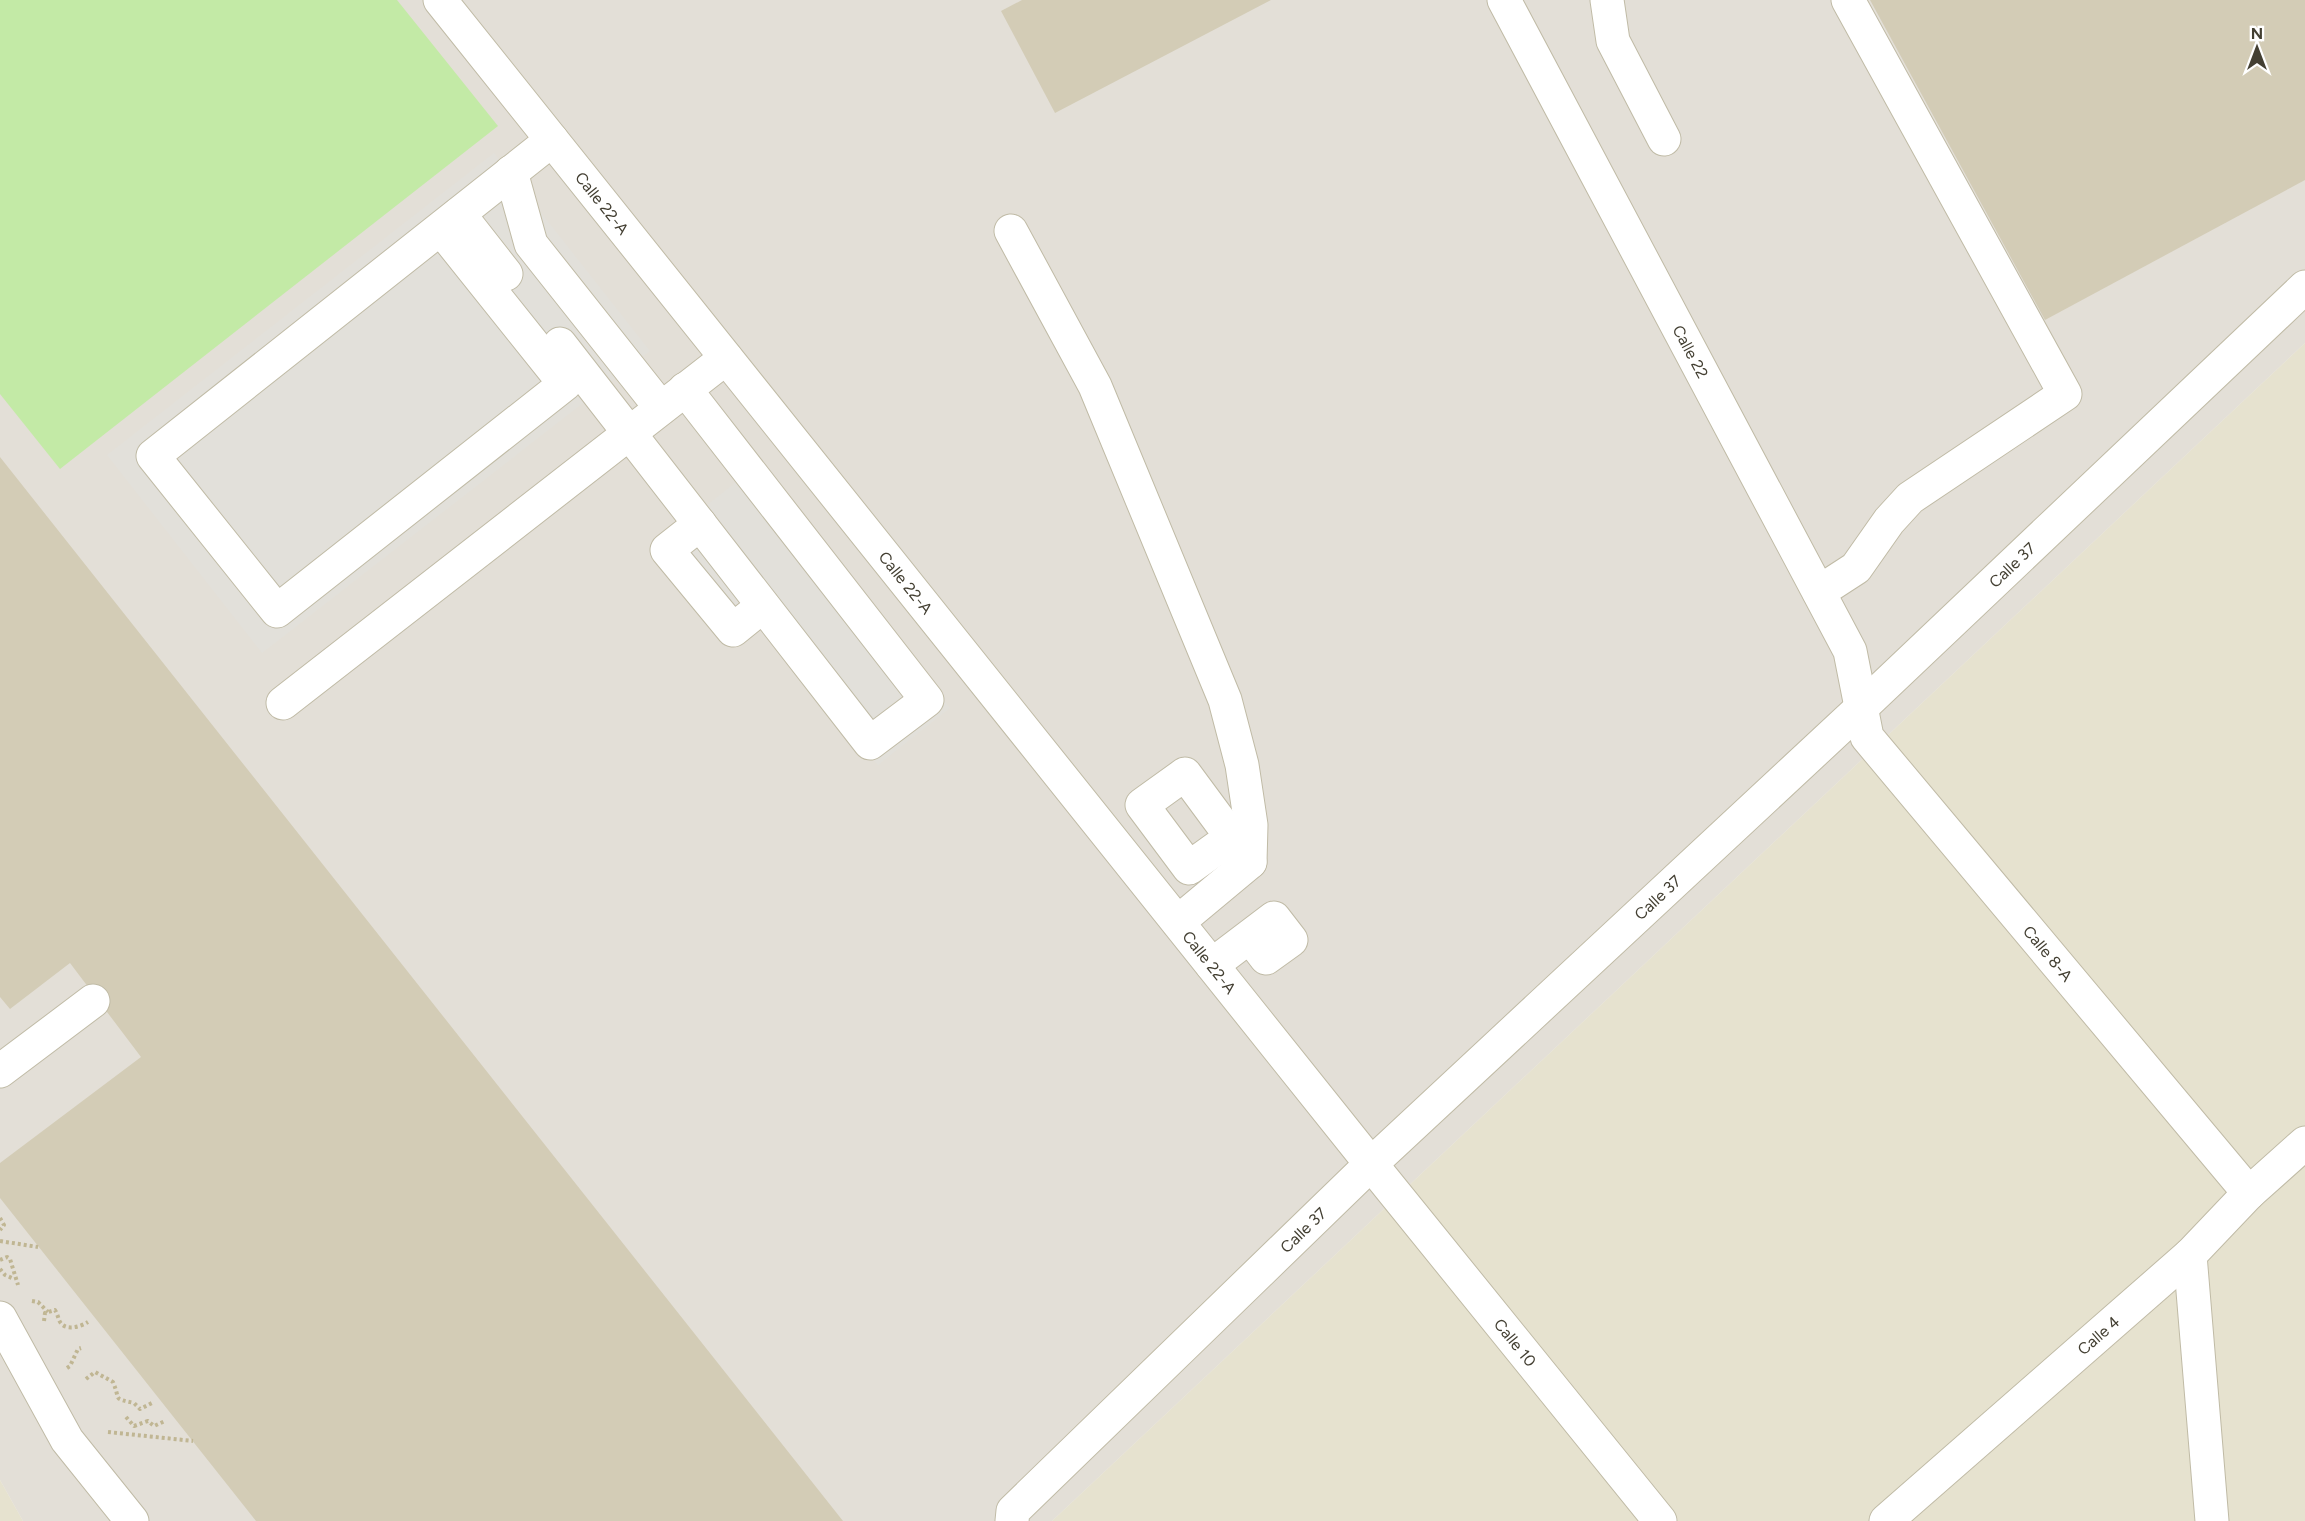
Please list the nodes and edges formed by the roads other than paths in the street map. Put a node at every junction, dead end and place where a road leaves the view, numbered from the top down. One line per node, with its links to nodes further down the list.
1 (440, 0): 5 (street, Calle 22-A)
2 (1504, 0): 14 (street, Calle 22)
3 (1607, 0): 6 (street)
4 (1848, 0): 14 (street)
5 (552, 140): 7 (street); 11 (street, Calle 22-A)
6 (1664, 140)
7 (511, 172): 8 (street); 12 (street)
8 (450, 222): 8 (street); 13 (street)
9 (1011, 231): 17 (street)
10 (2305, 286): 16 (street, Calle 37)
11 (726, 358): 12 (street); 17 (street, Calle 22-A)
12 (673, 399): 13 (street); 13 (street)
13 (629, 432): 15 (street)
14 (1819, 592): 16 (street, Calle 22)
15 (283, 703)
16 (1861, 708): 23 (street, Calle 37); 24 (street, Calle 8-A)
17 (1178, 922): 19 (street, Calle 22-A)
18 (1250, 937): 19 (street)
19 (1212, 965): 23 (street, Calle 22-A)
20 (93, 1001): 21 (street)
21 (0, 1071)
22 (2305, 1143): 24 (street, Calle 4)
23 (1371, 1164): 27 (street, Calle 37); 29 (street, Calle 10)
24 (2249, 1193): 25 (street, Calle 4)
25 (2190, 1255): 30 (street, Calle 4); 31 (street)
26 (0, 1317): 28 (street)
27 (1012, 1516)
28 (132, 1521)
29 (1660, 1521)
30 (1886, 1521)
31 (2212, 1521)

